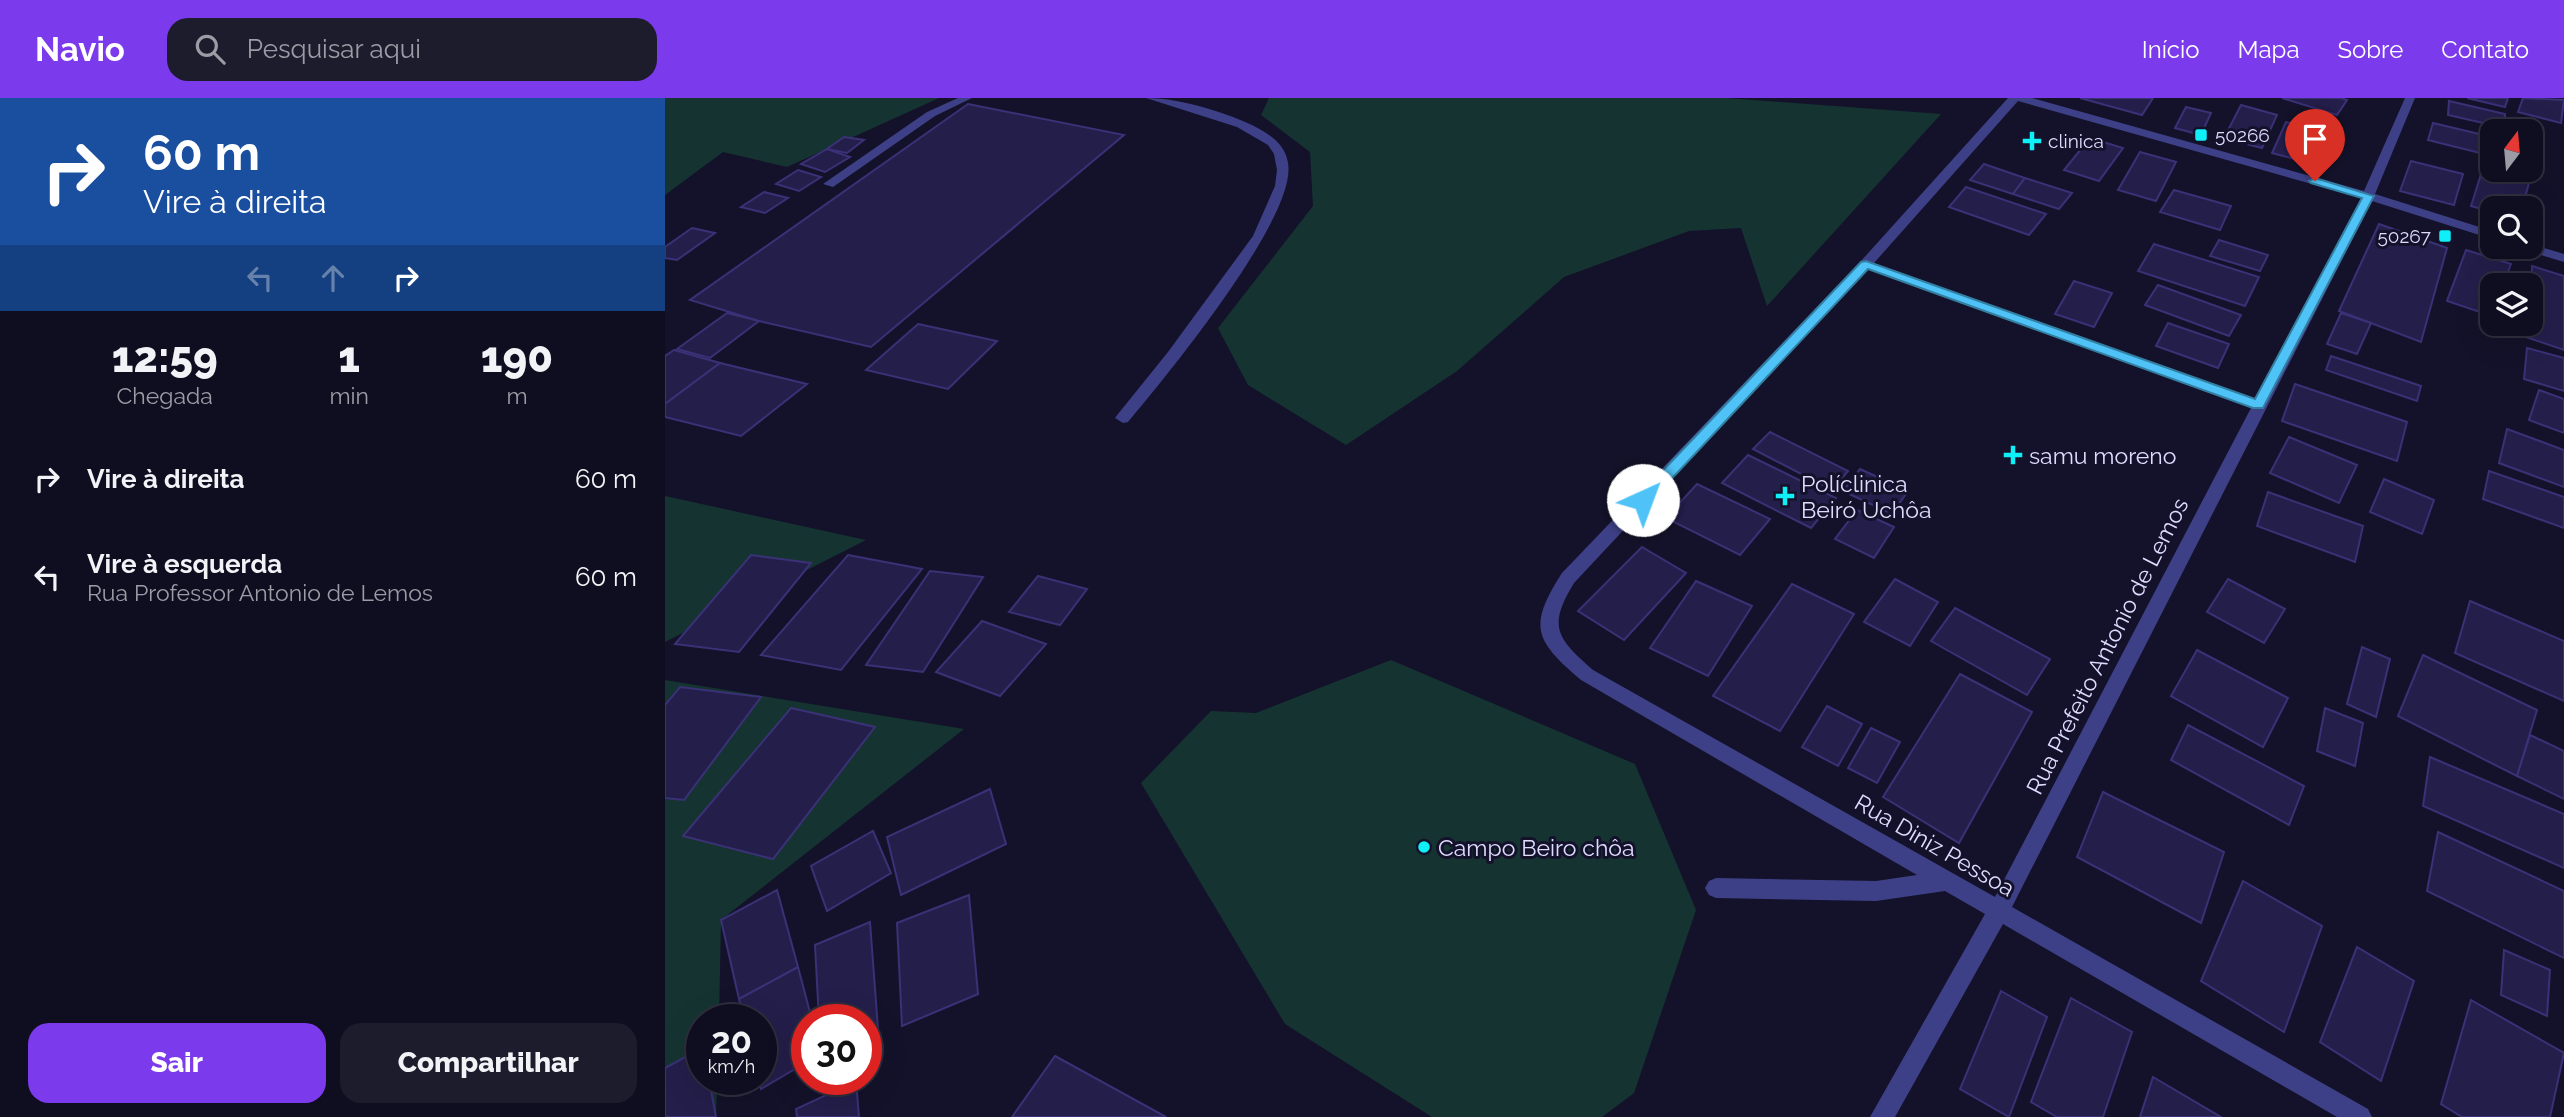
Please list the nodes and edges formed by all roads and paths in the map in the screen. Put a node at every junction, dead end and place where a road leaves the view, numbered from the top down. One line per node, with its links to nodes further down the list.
1 (967, 98): 6 (street)
2 (1151, 98): 13 (street)
3 (2014, 98): 11 (street, Rua Diniz Pessoa)
4 (2020, 98): 7 (street)
5 (2410, 98): 7 (street, Rua Prefeito Antonio de Lemos)
6 (828, 184)
7 (2368, 196): 8 (street); 12 (street, Rua Prefeito Antonio de Lemos)
8 (2480, 231)
9 (2543, 251): 10 (street)
10 (2564, 258)
11 (1866, 264): 12 (street); 14 (street, Rua Diniz Pessoa)
12 (2258, 405): 16 (street, Rua Prefeito Antonio de Lemos)
13 (1123, 418)
14 (1949, 880): 15 (street); 16 (street, Rua Diniz Pessoa)
15 (1716, 888)
16 (1999, 910): 17 (street, Rua Prefeito Antonio de Lemos); 18 (street, Rua Diniz Pessoa)
17 (1882, 1117)
18 (2360, 1117)

